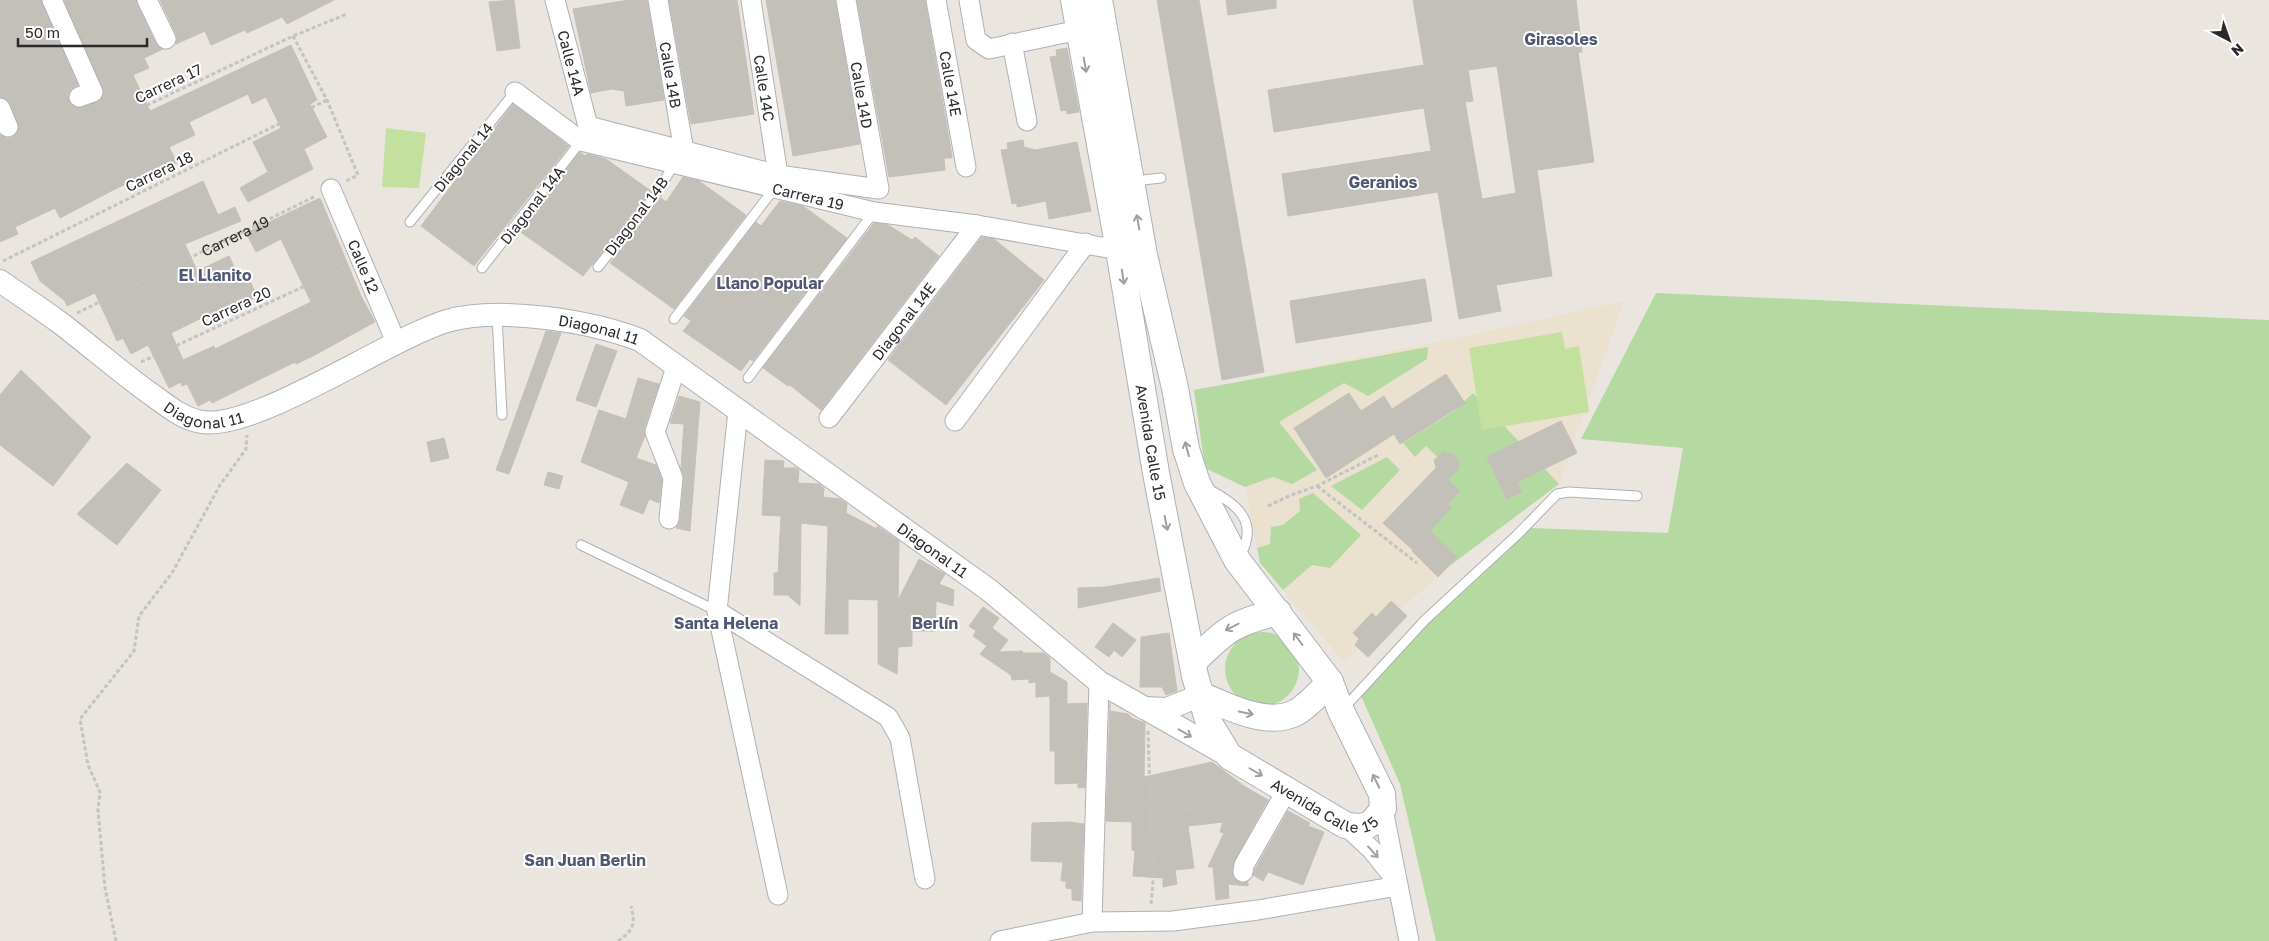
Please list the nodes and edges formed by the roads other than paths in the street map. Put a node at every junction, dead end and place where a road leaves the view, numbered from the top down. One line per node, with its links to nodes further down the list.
1 (52, 0): 15 (street)
2 (148, 0): 12 (street)
3 (554, 0): 19 (street, Calle 14A)
4 (658, 0): 20 (street, Calle 14B)
5 (751, 0): 23 (street, Calle 14C)
6 (846, 0): 23 (street, Calle 14D)
7 (936, 0): 21 (street, Calle 14E)
8 (969, 0): 13 (street)
9 (1074, 0): 11 (main road, Avenida Calle 15)
10 (1099, 0): 24 (main road, Avenida Calle 15)
11 (1079, 30): 13 (street); 30 (main road, Avenida Calle 15, one-way to 30)
12 (166, 39)
13 (1012, 44): 17 (street)
14 (515, 92): 19 (street); 27 (lane, Diagonal 14)
15 (79, 98)
16 (0, 108): 18 (street)
17 (1028, 121)
18 (8, 126)
19 (585, 134): 20 (street); 32 (lane, Diagonal 14A)
20 (679, 157): 23 (street); 31 (lane, Diagonal 14B)
21 (966, 166)
22 (1161, 178): 24 (lane)
23 (776, 182): 26 (street, Carrera 19); 35 (lane)
24 (1130, 182): 47 (main road, Avenida Calle 15, one-way to 24)
25 (331, 189): 36 (street, Calle 12)
26 (874, 212): 28 (street, Carrera 19); 38 (lane)
27 (410, 222)
28 (977, 225): 29 (street, Carrera 19); 41 (street, Diagonal 14E)
29 (1086, 243): 30 (street, Carrera 19); 42 (street)
30 (1119, 250): 48 (main road, Avenida Calle 15, one-way to 48)
31 (598, 267)
32 (482, 268)
33 (0, 281): 36 (street, Diagonal 11)
34 (497, 316): 36 (street, Diagonal 11); 37 (street, Diagonal 11); 40 (lane)
35 (674, 319)
36 (396, 342)
37 (676, 368): 39 (street, Diagonal 11); 44 (street)
38 (748, 378)
39 (738, 411): 46 (street); 49 (street, Diagonal 11)
40 (502, 416)
41 (829, 418)
42 (955, 421)
43 (1638, 496): 53 (lane)
44 (669, 519)
45 (580, 545): 46 (lane)
46 (718, 611): 59 (street); 61 (street)
47 (1278, 612): 48 (main road, one-way to 48); 50 (main road, Avenida Calle 15, one-way to 47)
48 (1193, 662): 51 (main road, Avenida Calle 15)
49 (1098, 682): 52 (street, Diagonal 11); 62 (street)
50 (1330, 682): 51 (main road, one-way to 50); 53 (main road, Avenida Calle 15)
51 (1201, 695): 52 (street, Diagonal 11); 54 (main road, Avenida Calle 15)
52 (1143, 708): 54 (street, Diagonal 11, one-way to 54)
53 (1341, 711): 56 (main road, Avenida Calle 15, one-way to 53)
54 (1229, 756): 55 (main road, Avenida Calle 15, one-way to 55)
55 (1287, 790): 57 (main road, Avenida Calle 15); 58 (street)
56 (1384, 809): 57 (main road, Avenida Calle 15); 60 (street)
57 (1345, 825): 60 (street, one-way to 60)
58 (1243, 872)
59 (925, 879)
60 (1398, 884): 62 (street); 64 (street)
61 (778, 895)
62 (1092, 922): 63 (street)
63 (1000, 941)
64 (1409, 941)

